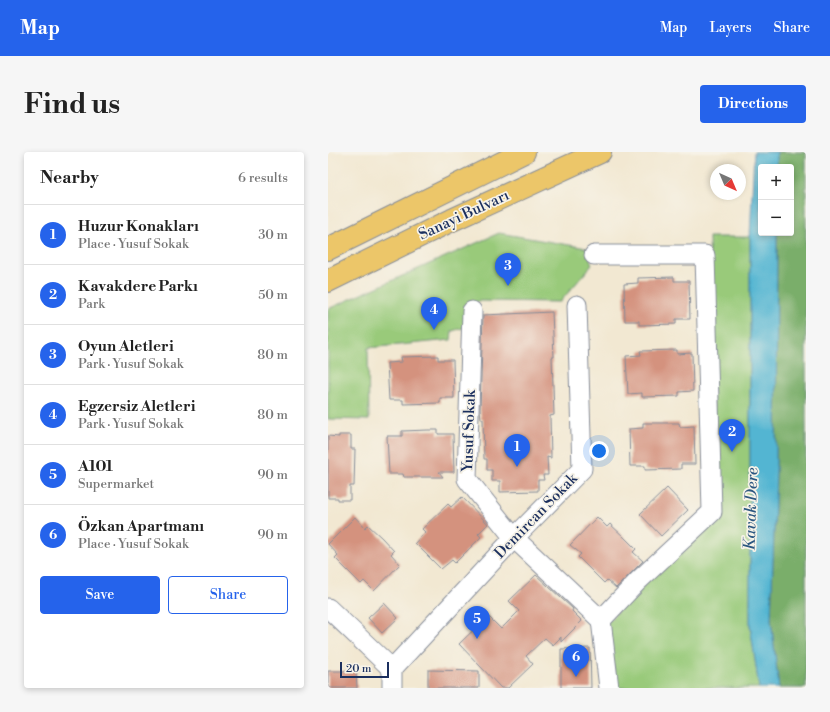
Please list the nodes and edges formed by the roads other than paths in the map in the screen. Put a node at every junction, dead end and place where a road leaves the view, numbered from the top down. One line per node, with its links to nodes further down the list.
1 (524, 152): 3 (main road, Sanayi Bulvarı)
2 (600, 152): 5 (main road, Sanayi Bulvarı)
3 (328, 249)
4 (594, 255): 10 (street)
5 (328, 281)
6 (578, 305): 8 (street, Demircan Sokak)
7 (472, 311): 8 (street, Yusuf Sokak)
8 (514, 538): 10 (street, Yusuf Sokak); 11 (street, Demircan Sokak)
9 (328, 608): 11 (street)
10 (601, 620): 13 (street)
11 (392, 669): 12 (street)
12 (392, 688)
13 (609, 688)

